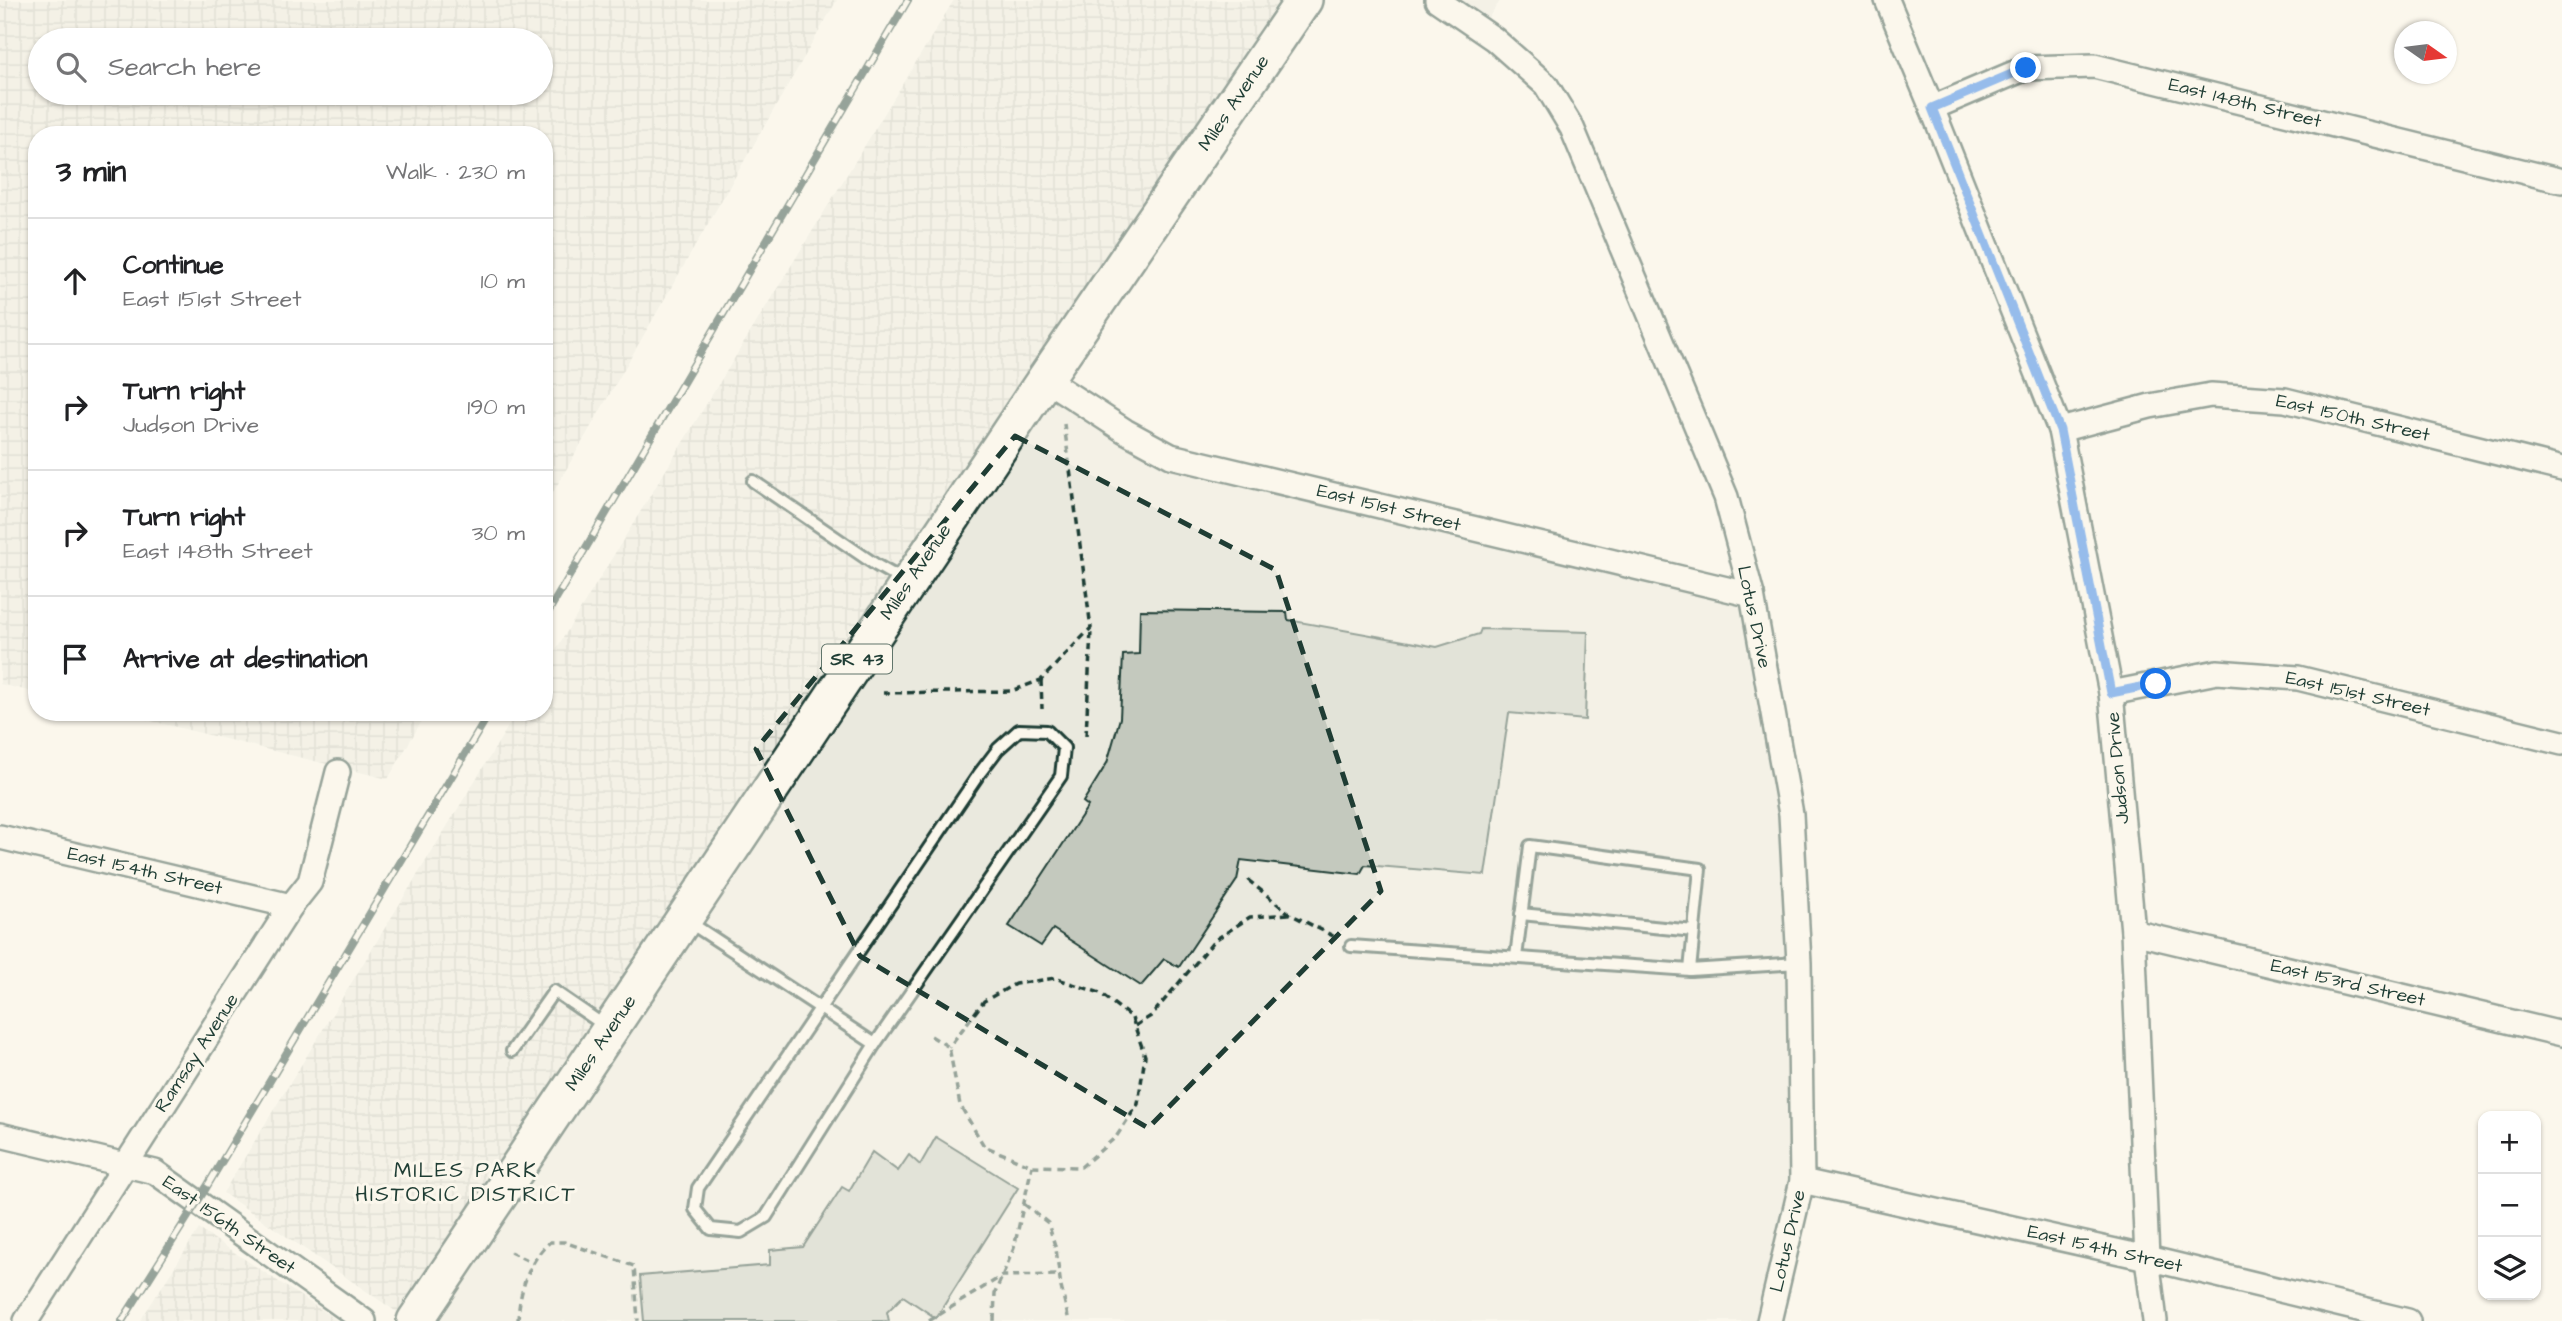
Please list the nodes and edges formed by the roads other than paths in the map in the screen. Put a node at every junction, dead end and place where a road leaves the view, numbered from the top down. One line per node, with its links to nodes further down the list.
1 (1304, 0): 6 (main road, Miles Avenue / SR 43)
2 (1437, 0): 11 (street, Lotus Drive)
3 (1886, 0): 4 (street, Judson Drive)
4 (1932, 108): 5 (street, East 148th Street); 7 (street, Judson Drive)
5 (2562, 181)
6 (1045, 379): 10 (main road, Miles Avenue / SR 43); 11 (street, East 151st Street)
7 (2060, 430): 8 (street, East 150th Street); 12 (street, Judson Drive)
8 (2562, 469)
9 (753, 481): 10 (lane)
10 (908, 583): 18 (main road, Miles Avenue / SR 43)
11 (1752, 595): 23 (street, Lotus Drive)
12 (2111, 693): 13 (street, East 151st Street); 20 (street, Judson Drive)
13 (2562, 743)
14 (338, 772): 16 (street, Ramsay Avenue)
15 (0, 837): 16 (street, East 154th Street)
16 (291, 906): 31 (street, Ramsay Avenue)
17 (1521, 914): 19 (lane); 19 (lane); 22 (lane)
18 (684, 919): 25 (lane); 26 (main road, Miles Avenue / SR 43)
19 (1694, 932): 24 (lane)
20 (2133, 932): 27 (street, East 153rd Street); 33 (street, Judson Drive)
21 (1351, 946): 22 (lane)
22 (1516, 957): 24 (lane)
23 (1799, 963): 24 (lane); 32 (street, Lotus Drive)
24 (1690, 970)
25 (821, 1009): 28 (lane); 28 (lane); 28 (lane)
26 (610, 1030): 29 (lane); 36 (main road, Miles Avenue / SR 43)
27 (2562, 1034)
28 (876, 1044)
29 (512, 1051)
30 (0, 1135): 31 (street, East 156th Street)
31 (125, 1165): 34 (street, Ramsay Avenue); 35 (street, East 156th Street)
32 (1802, 1181): 33 (street, East 154th Street); 37 (street, Lotus Drive)
33 (2147, 1258): 38 (street, Judson Drive); 39 (street, East 154th Street)
34 (26, 1321)
35 (364, 1321)
36 (415, 1321)
37 (1769, 1321)
38 (2155, 1321)
39 (2408, 1321)

